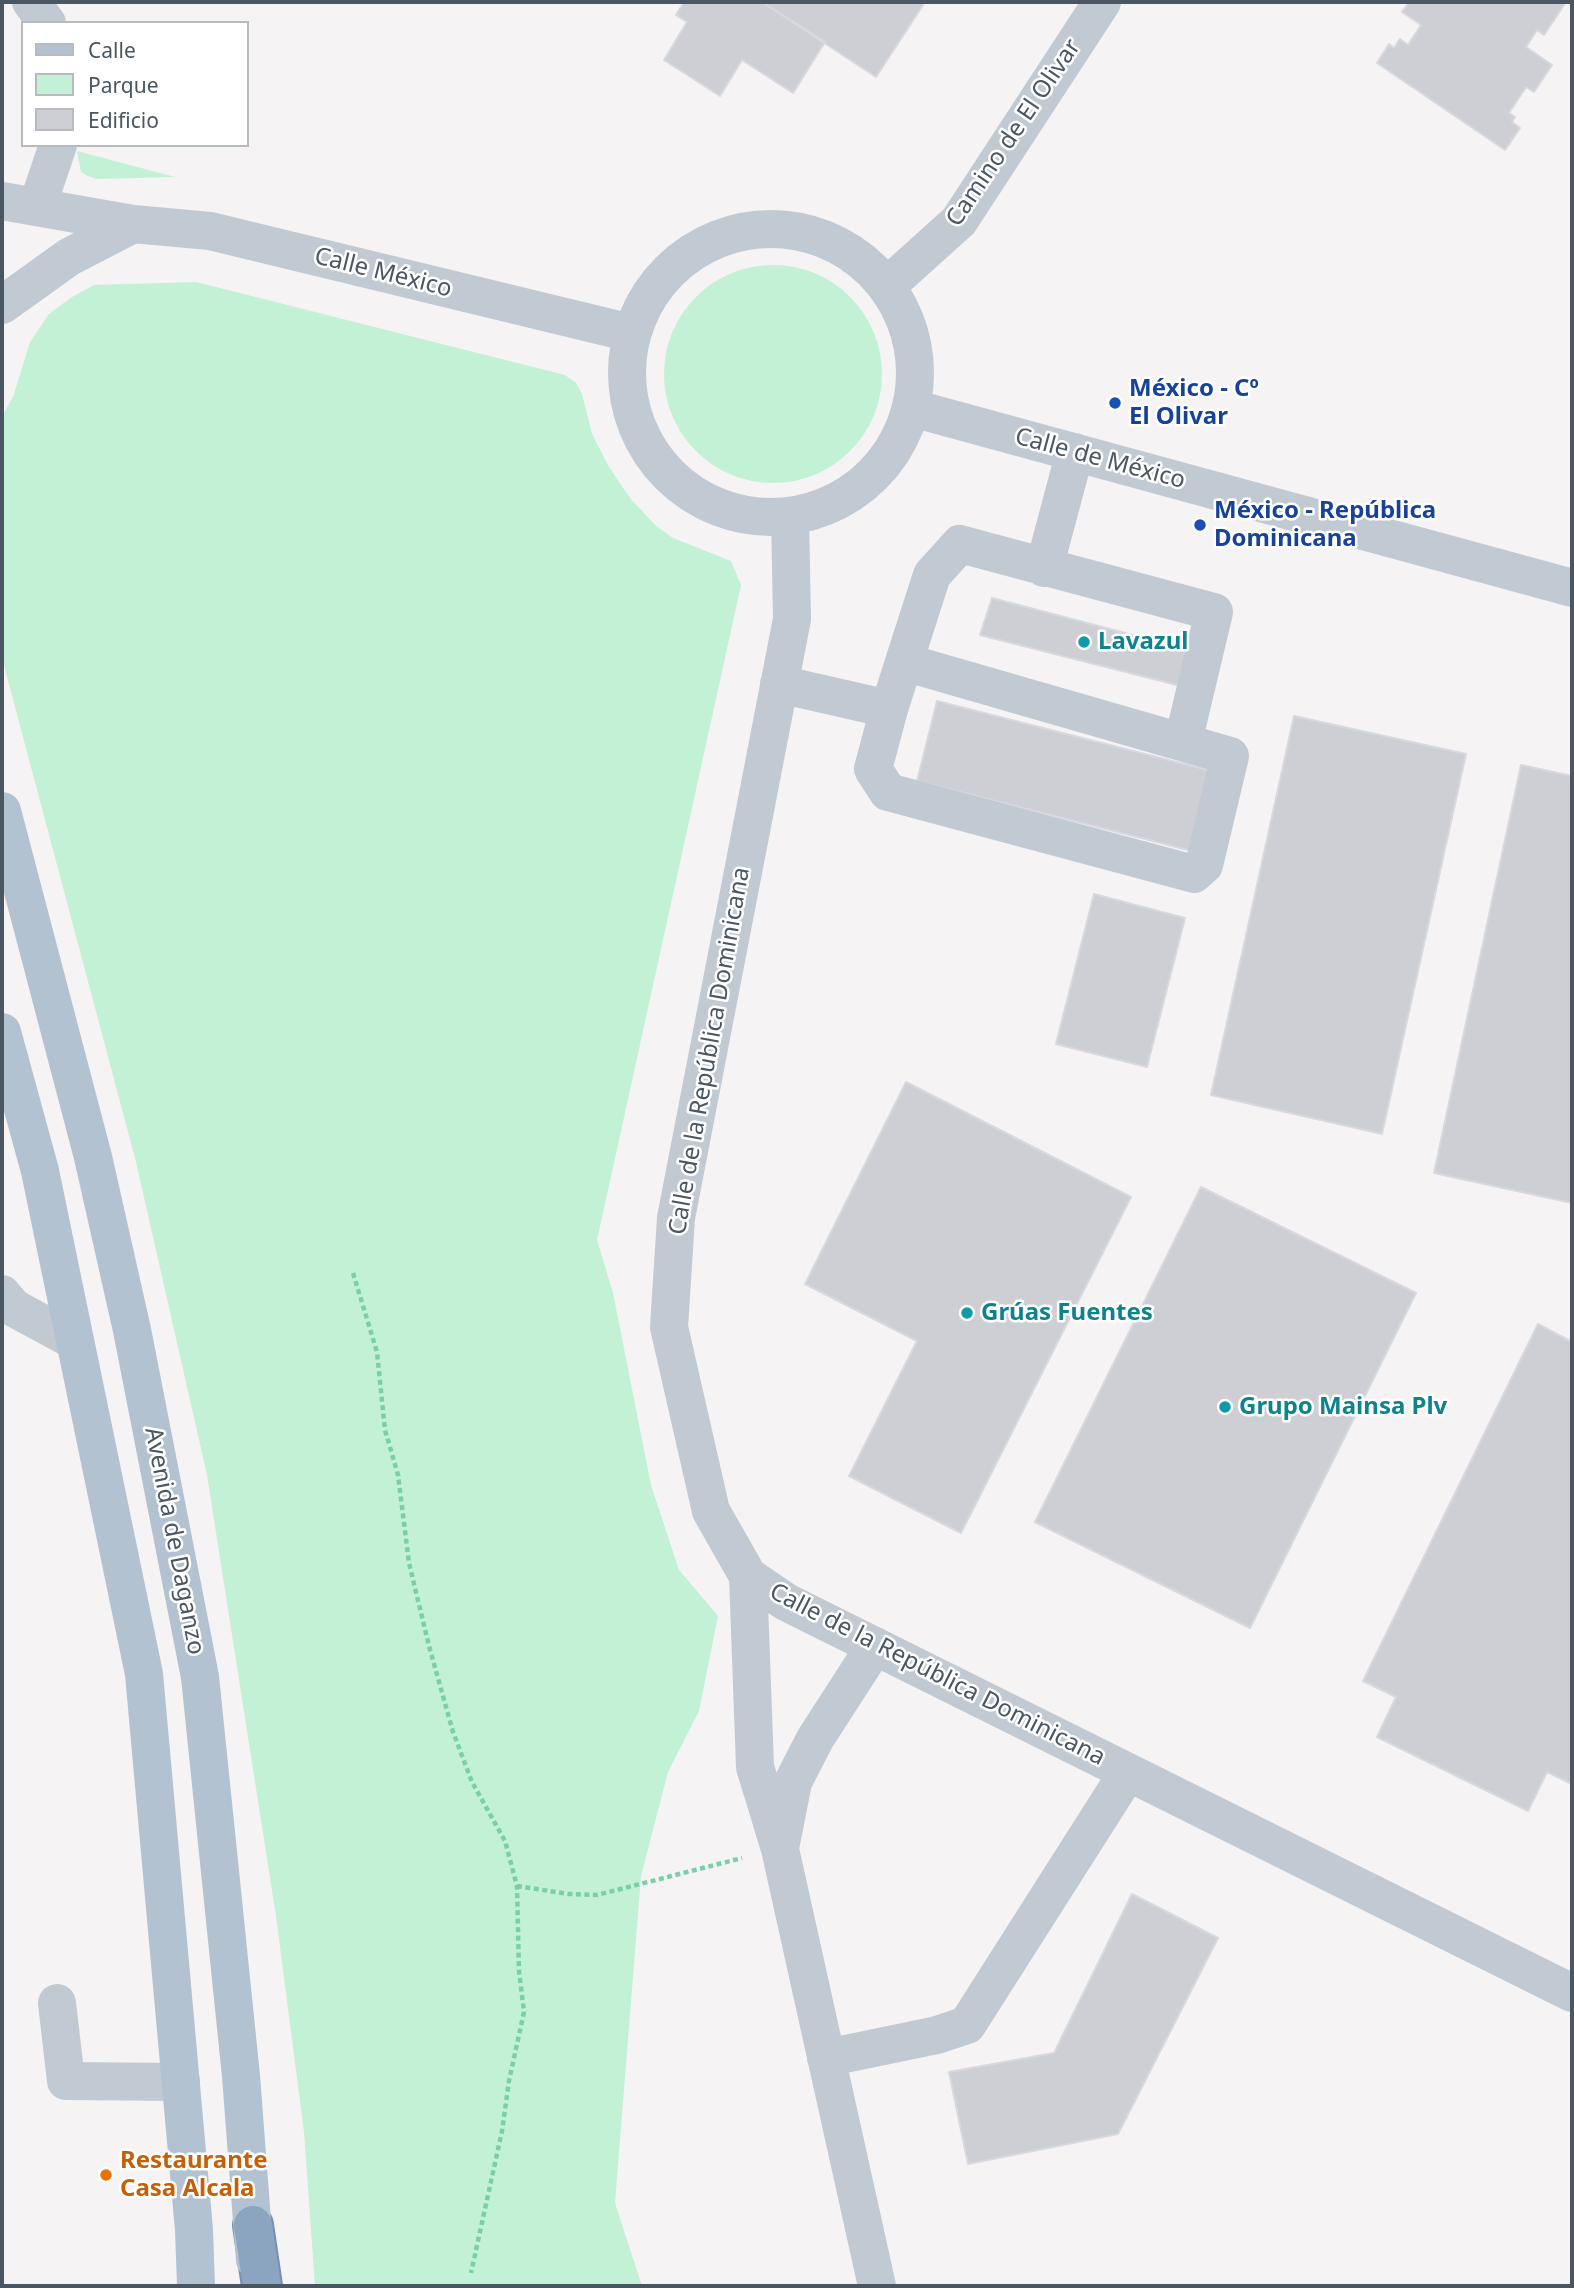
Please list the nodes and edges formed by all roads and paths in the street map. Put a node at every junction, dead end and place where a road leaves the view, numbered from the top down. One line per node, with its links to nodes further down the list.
1 (31, 2): 3 (street)
2 (1102, 2): 7 (street, Camino de El Olivar)
3 (45, 21)
4 (57, 147): 5 (street)
5 (19, 204): 6 (street, Calle México)
6 (133, 224): 8 (street); 9 (street, Calle México)
7 (887, 286): 9 (street); 10 (street)
8 (2, 305)
9 (631, 333): 12 (street)
10 (912, 408): 11 (street, Calle de México); 12 (street)
11 (1075, 452): 13 (street); 14 (street, Calle de México)
12 (790, 516): 16 (street, Calle de la República Dominicana)
13 (1044, 569): 15 (street); 18 (street)
14 (1572, 588)
15 (904, 662): 17 (street); 18 (street)
16 (779, 684): 17 (street); 24 (street, Calle de la República Dominicana)
17 (889, 709): 18 (street)
18 (1183, 742)
19 (2, 811): 33 (main road, Avenida de Daganzo)
20 (2, 1032): 23 (main road)
21 (353, 1273): 28 (path)
22 (2, 1294): 23 (street)
23 (75, 1341): 32 (main road)
24 (748, 1576): 25 (street, Calle de la República Dominicana); 27 (street)
25 (875, 1646): 26 (street, Calle de la República Dominicana); 27 (street)
26 (1128, 1772): 29 (street, Calle de la República Dominicana); 31 (street)
27 (780, 1849): 28 (path); 31 (street)
28 (517, 1886): 34 (path)
29 (1572, 1993)
30 (57, 2003): 32 (street)
31 (826, 2058): 38 (street)
32 (181, 2082): 35 (main road)
33 (253, 2225): 36 (main road, Avenida de Daganzo); 37 (highway)
34 (471, 2273)
35 (196, 2286)
36 (256, 2286)
37 (262, 2286)
38 (877, 2286)

